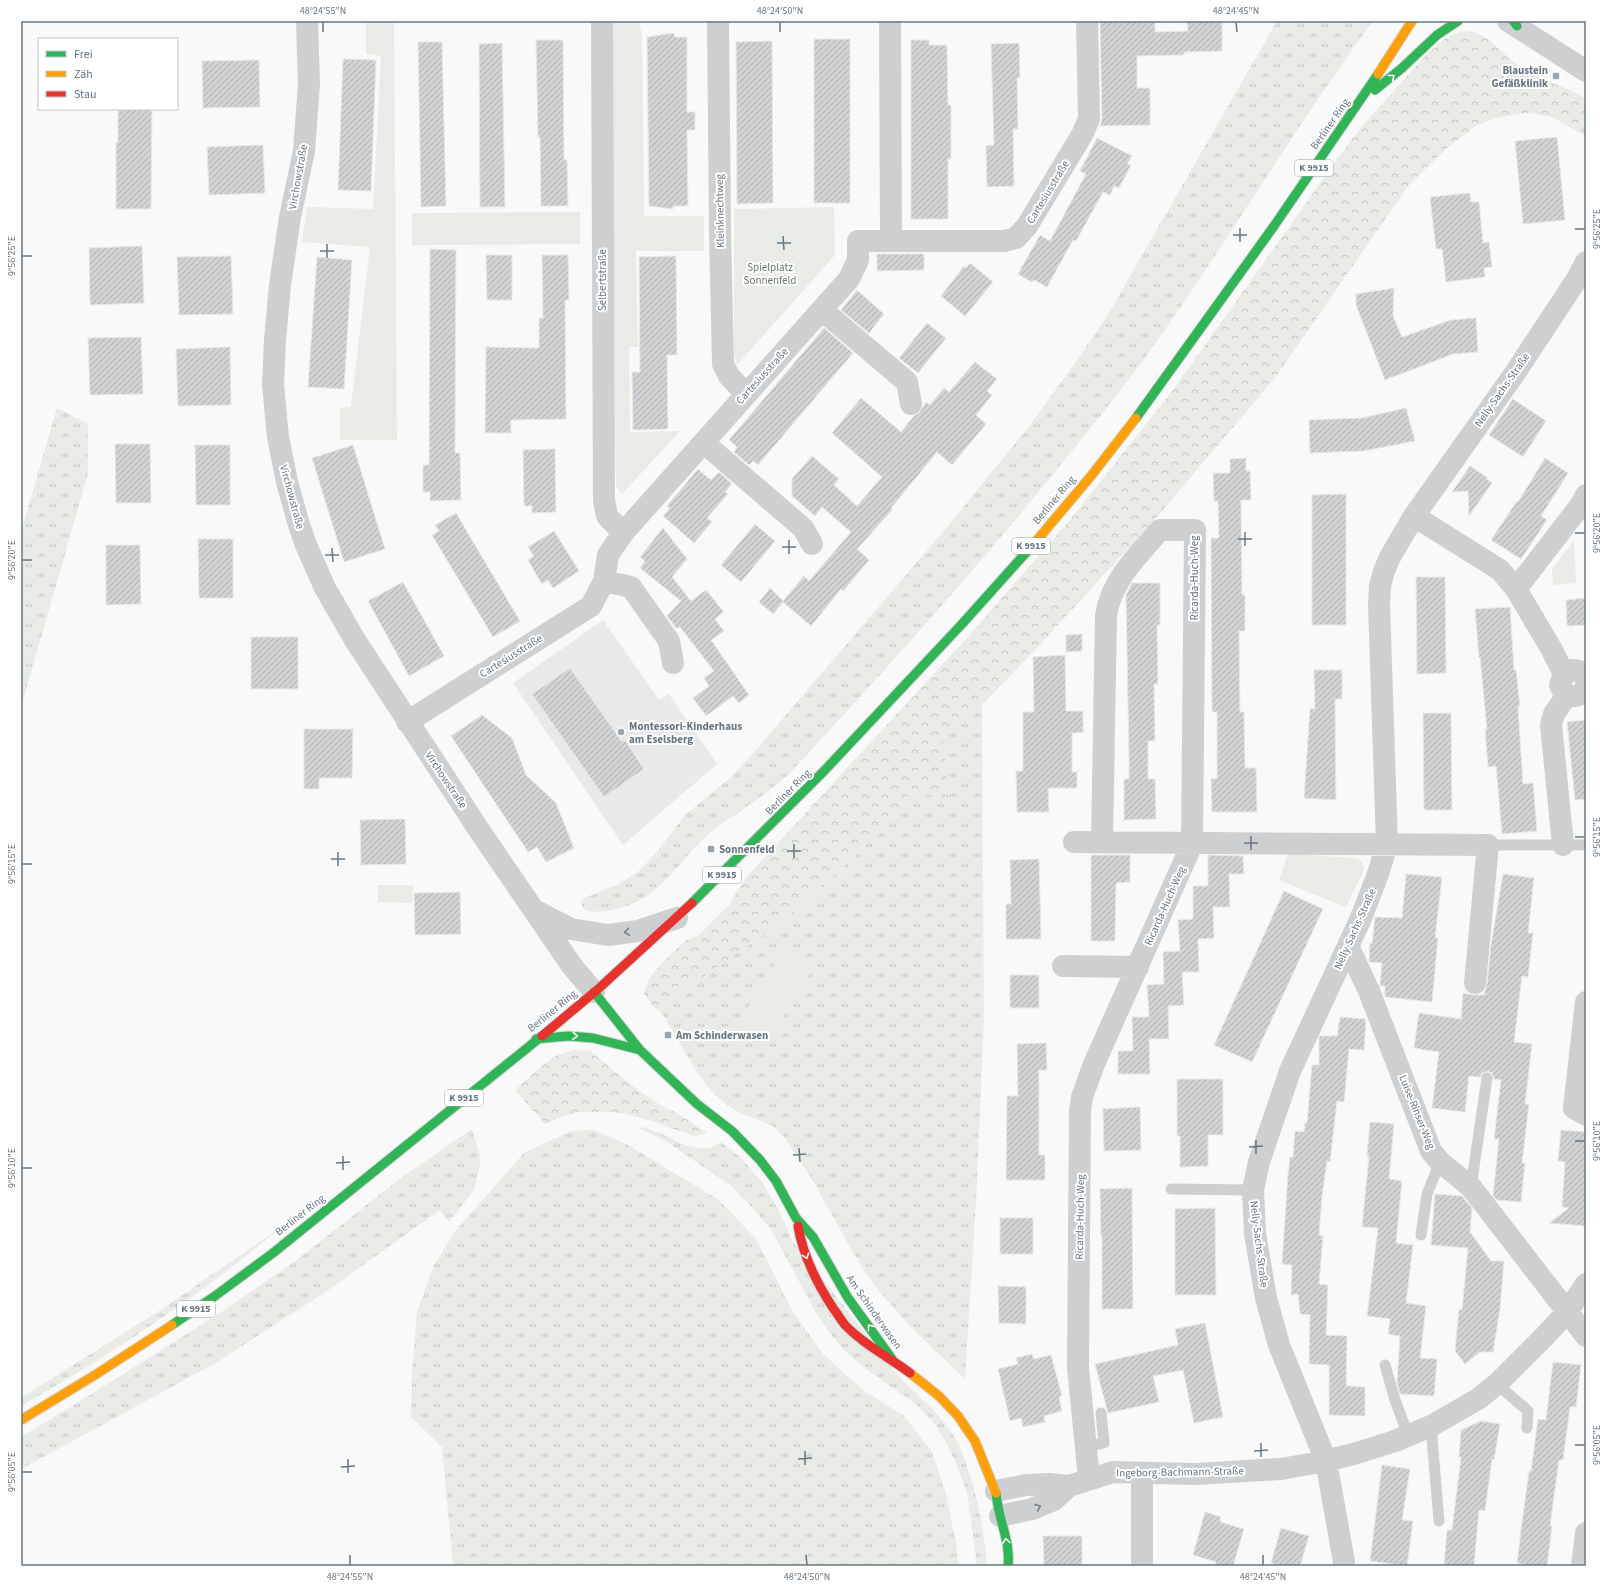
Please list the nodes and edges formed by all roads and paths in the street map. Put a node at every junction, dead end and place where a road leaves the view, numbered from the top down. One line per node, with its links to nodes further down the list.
1 (307, 21): 25 (street, Virchowstraße)
2 (602, 21): 19 (street, Selbertstraße)
3 (718, 21): 14 (street, Kleinknechtweg)
4 (890, 21): 11 (street)
5 (1087, 21): 11 (street, Cartesiusstraße)
6 (1412, 21): 10 (main road, Berliner Ring / K 9915)
7 (1458, 21): 10 (main road, one-way to 7)
8 (1513, 23): 9 (street)
9 (1586, 71)
10 (1361, 101): 34 (main road, Berliner Ring / K 9915)
11 (891, 241): 13 (street, Cartesiusstraße)
12 (1586, 262): 18 (street, Nelly-Sachs-Straße)
13 (822, 310): 14 (street, Cartesiusstraße); 15 (street)
14 (746, 394): 16 (street, Cartesiusstraße)
15 (911, 404)
16 (704, 443): 19 (street, Cartesiusstraße); 20 (street)
17 (1584, 502): 22 (street)
18 (1414, 516): 22 (street); 29 (street, Nelly-Sachs-Straße)
19 (623, 533): 21 (street, Cartesiusstraße)
20 (812, 544)
21 (604, 581): 23 (street); 25 (street, Cartesiusstraße)
22 (1516, 589): 24 (street)
23 (673, 664)
24 (1579, 682): 31 (street)
25 (407, 722): 33 (street, Virchowstraße)
26 (1074, 842): 27 (street)
27 (1102, 842): 28 (street); 28 (street, Ricarda-Huch-Weg)
28 (1192, 844): 29 (street); 37 (street, Ricarda-Huch-Weg)
29 (1387, 844): 30 (street); 35 (street, Nelly-Sachs-Straße)
30 (1488, 845): 31 (lane); 38 (street)
31 (1563, 845): 32 (lane)
32 (1586, 845)
33 (534, 910): 34 (street, Virchowstraße, one-way to 33); 39 (street, Virchowstraße)
34 (677, 918): 39 (main road, Berliner Ring / K 9915)
35 (1348, 946): 45 (street, Luise-Rinser-Weg); 48 (street, Nelly-Sachs-Straße)
36 (1063, 966): 37 (street)
37 (1138, 967): 62 (street, Ricarda-Huch-Weg)
38 (1475, 983)
39 (594, 992): 41 (main road, Berliner Ring / K 9915); 42 (main road, Am Schinderwasen)
40 (1586, 1002): 44 (street)
41 (536, 1039): 42 (main road, one-way to 42); 58 (main road, Berliner Ring / K 9915)
42 (640, 1050): 49 (main road, Am Schinderwasen)
43 (1487, 1078): 46 (lane)
44 (1586, 1115)
45 (1440, 1162): 46 (street, Luise-Rinser-Weg); 50 (lane)
46 (1471, 1187): 52 (street, Luise-Rinser-Weg)
47 (1171, 1189): 48 (lane)
48 (1253, 1190): 63 (street, Nelly-Sachs-Straße)
49 (796, 1218): 54 (main road, Am Schinderwasen, one-way to 49); 54 (main road, Am Schinderwasen, one-way to 54)
50 (1421, 1235)
51 (1586, 1284): 52 (street, Ingeborg-Bachmann-Straße)
52 (1567, 1312): 53 (street); 56 (street, Ingeborg-Bachmann-Straße)
53 (1586, 1336)
54 (892, 1359): 66 (main road, Am Schinderwasen)
55 (1385, 1365): 61 (lane)
56 (1497, 1384): 59 (street, Ingeborg-Bachmann-Straße); 60 (lane)
57 (1101, 1413): 62 (lane)
58 (21, 1420)
59 (1431, 1426): 61 (street, Ingeborg-Bachmann-Straße); 67 (lane)
60 (1527, 1428)
61 (1408, 1436): 63 (street, Ingeborg-Bachmann-Straße)
62 (1086, 1447): 65 (street, Ricarda-Huch-Weg)
63 (1326, 1461): 64 (street, Ingeborg-Bachmann-Straße); 70 (street, Nelly-Sachs-Straße)
64 (1142, 1473): 65 (street, Ingeborg-Bachmann-Straße); 72 (street)
65 (1079, 1482): 66 (street, Ingeborg-Bachmann-Straße); 68 (street, Ingeborg-Bachmann-Straße, one-way to 65)
66 (996, 1491): 68 (main road, Am Schinderwasen)
67 (1439, 1521)
68 (998, 1526): 71 (main road, Am Schinderwasen, one-way to 68)
69 (1586, 1533): 73 (street)
70 (1344, 1562)
71 (1008, 1566)
72 (1142, 1566)
73 (1582, 1566)

